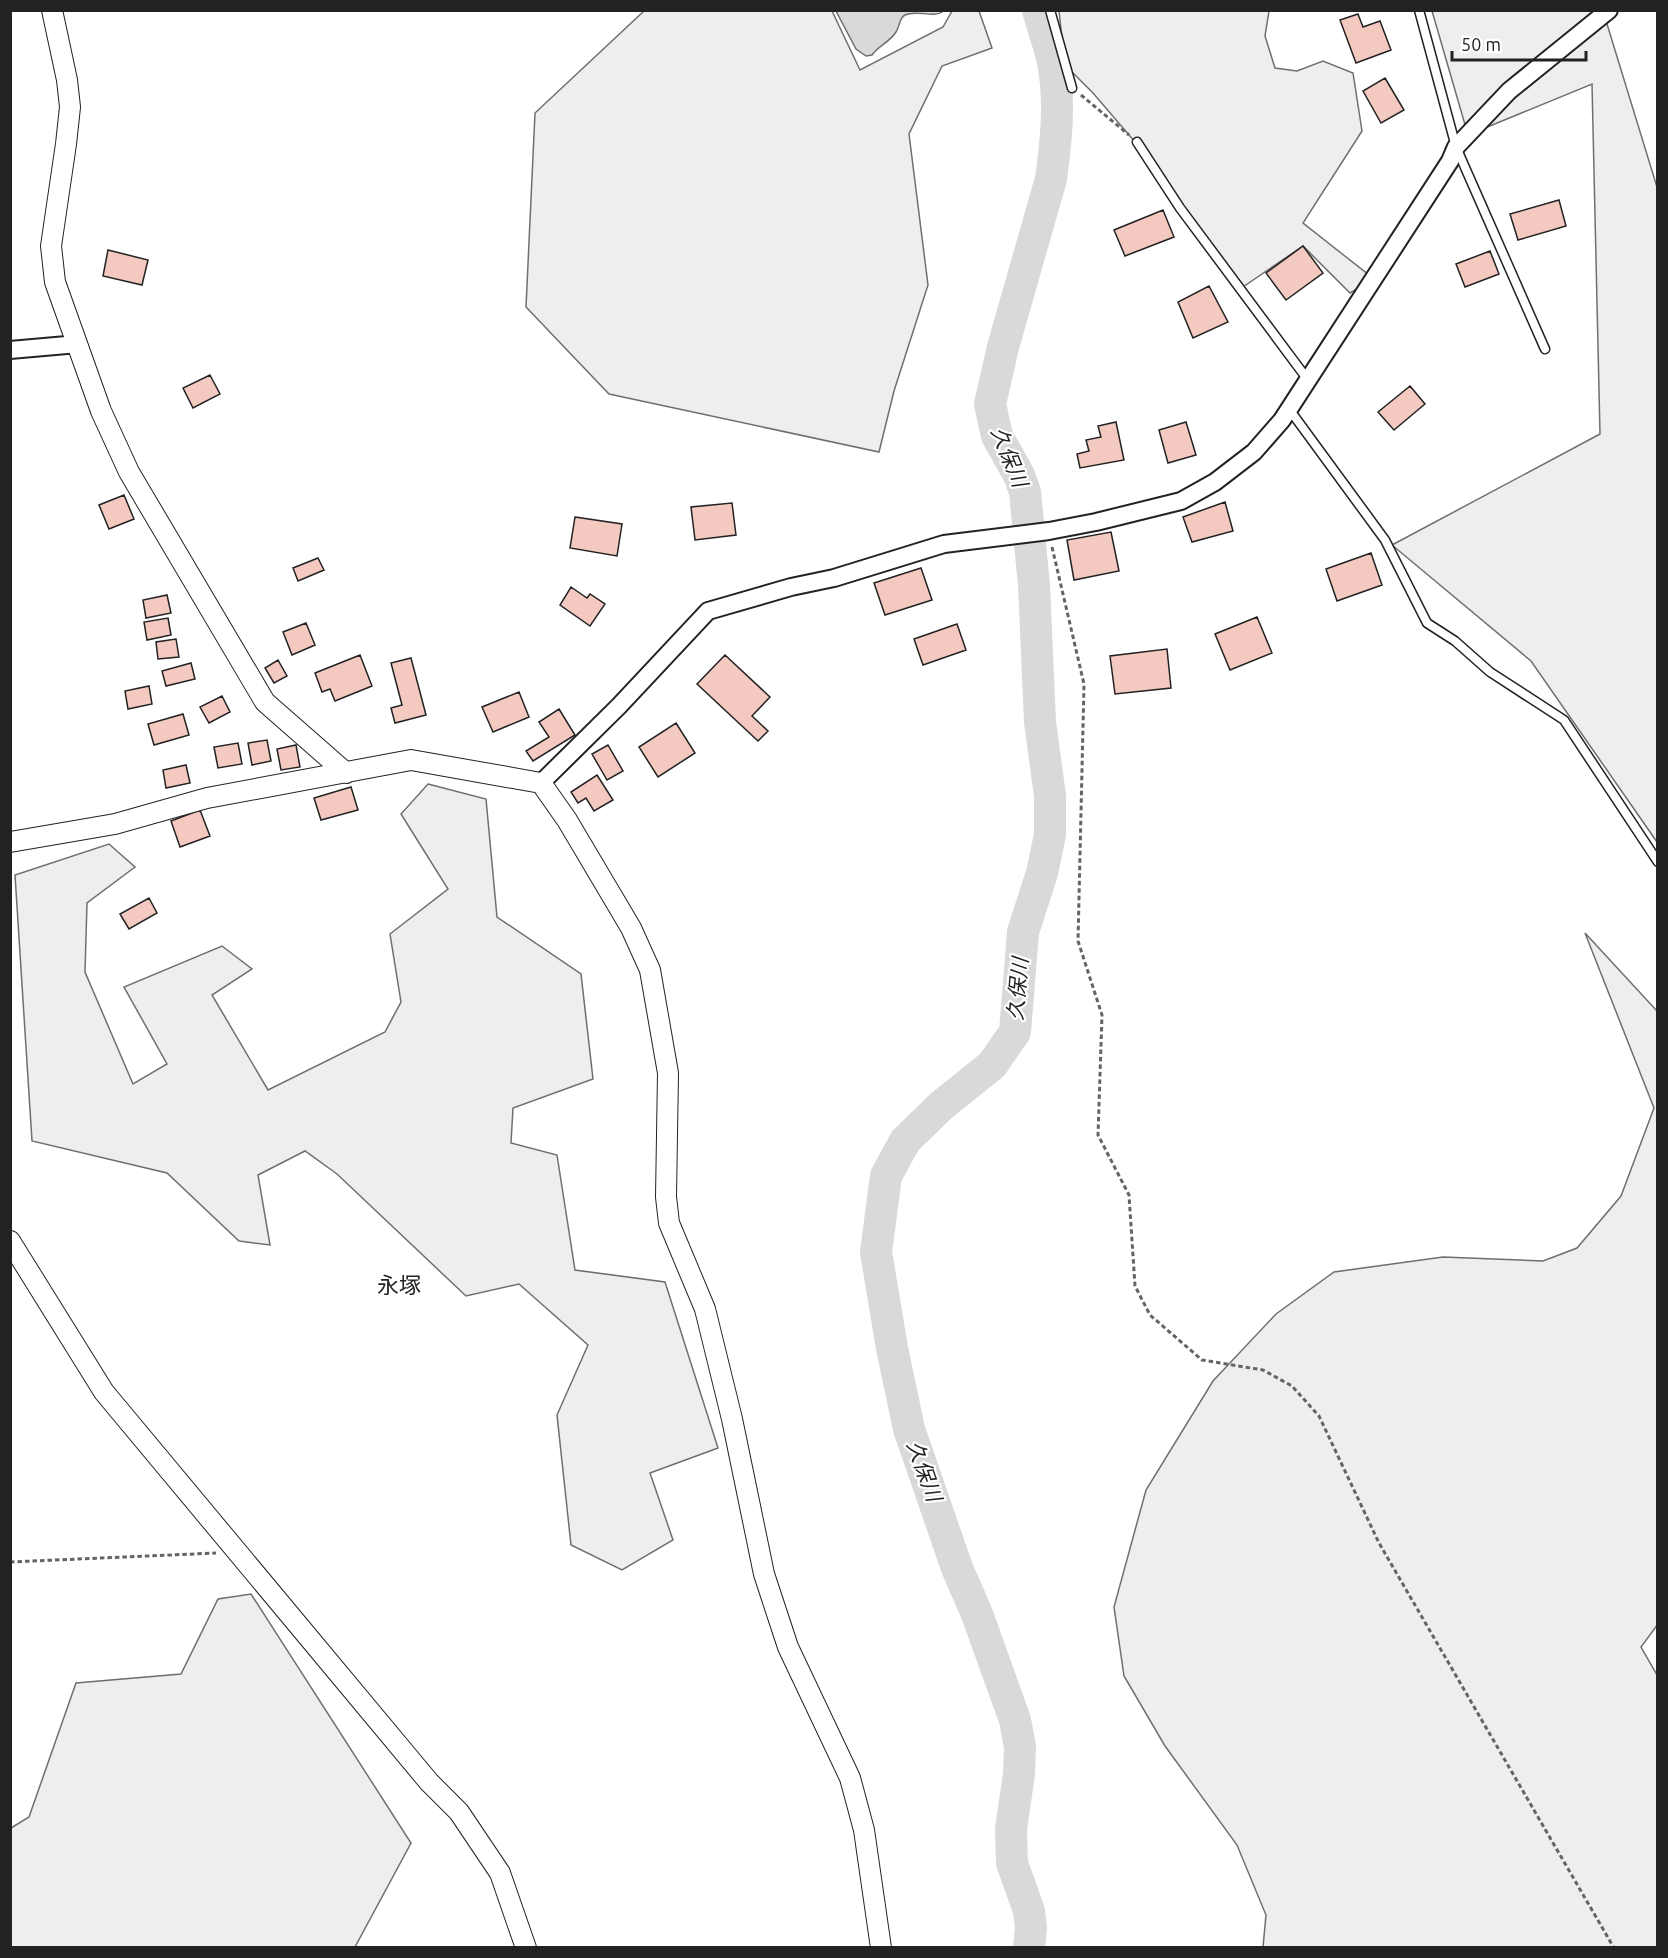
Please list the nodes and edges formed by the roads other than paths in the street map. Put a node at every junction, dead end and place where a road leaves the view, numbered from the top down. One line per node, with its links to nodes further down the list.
1 (51, 10): 8 (street)
2 (1050, 10): 5 (lane)
3 (1419, 10): 7 (lane)
4 (1609, 10): 7 (street)
5 (1072, 88)
6 (1137, 142): 11 (lane)
7 (1456, 147): 9 (lane); 11 (street)
8 (78, 344): 10 (street); 13 (street)
9 (1545, 349)
10 (10, 351)
11 (1309, 380): 12 (street)
12 (1289, 409): 14 (street); 16 (lane)
13 (346, 772): 14 (street); 15 (street)
14 (541, 783): 19 (street)
15 (10, 842)
16 (1658, 862)
17 (10, 1241): 18 (street)
18 (526, 1947)
19 (881, 1947)

